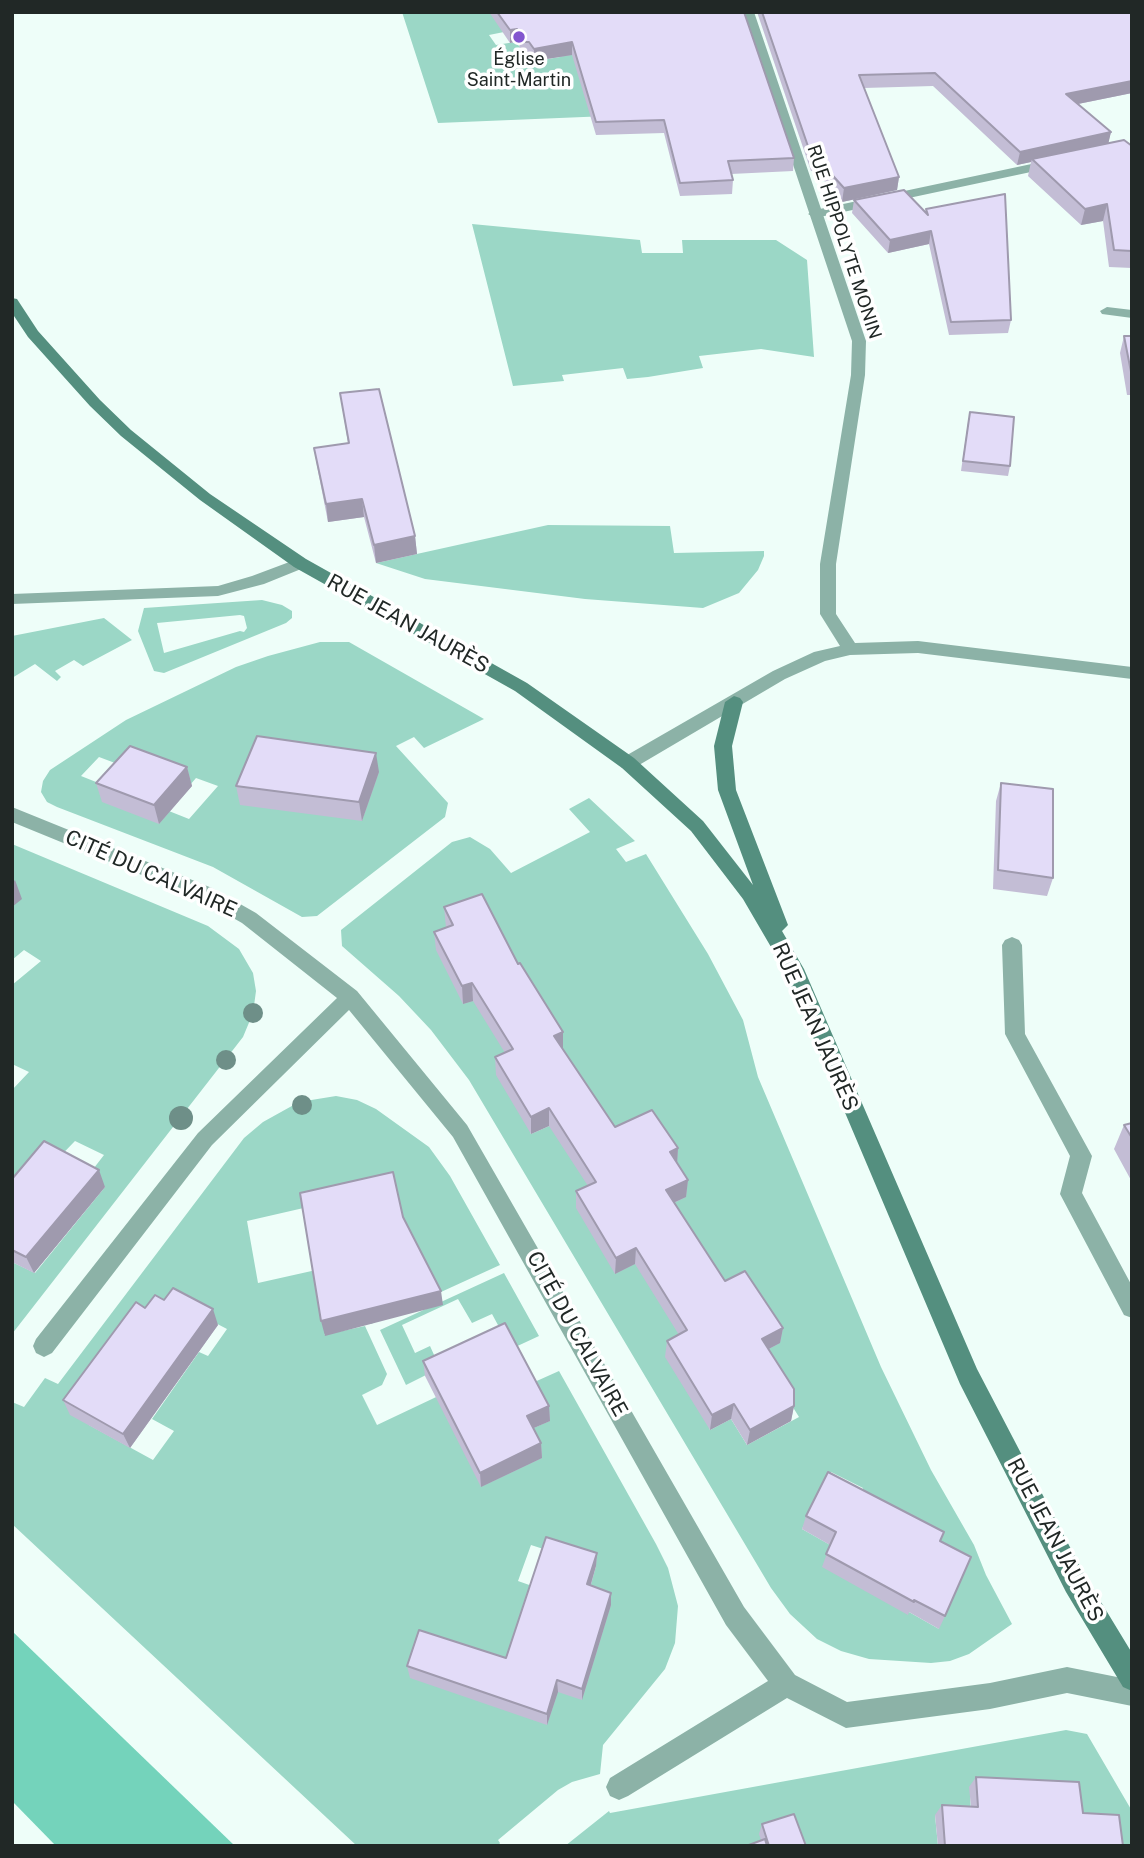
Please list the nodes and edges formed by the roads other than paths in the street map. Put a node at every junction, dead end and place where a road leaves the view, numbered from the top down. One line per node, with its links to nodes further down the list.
1 (748, 12): 3 (street, RUE HIPPOLYTE MONIN)
2 (1063, 161): 3 (street)
3 (815, 214): 9 (street, RUE HIPPOLYTE MONIN)
4 (12, 302): 7 (main road, RUE JEAN JAURÈS)
5 (1107, 311): 6 (street)
6 (1132, 314)
7 (300, 563): 8 (street); 12 (main road, RUE JEAN JAURÈS)
8 (12, 599)
9 (850, 649): 10 (street); 11 (street)
10 (1132, 673)
11 (734, 702): 12 (street); 15 (main road)
12 (628, 763): 15 (main road, RUE JEAN JAURÈS)
13 (12, 814): 16 (street, CITÉ DU CALVAIRE)
14 (1012, 945): 17 (street)
15 (794, 969): 19 (main road, RUE JEAN JAURÈS)
16 (350, 996): 18 (street); 20 (street, CITÉ DU CALVAIRE)
17 (1132, 1308)
18 (44, 1346)
19 (1132, 1678)
20 (786, 1684): 21 (street, CITÉ DU CALVAIRE); 22 (street)
21 (1132, 1692)
22 (620, 1787)

